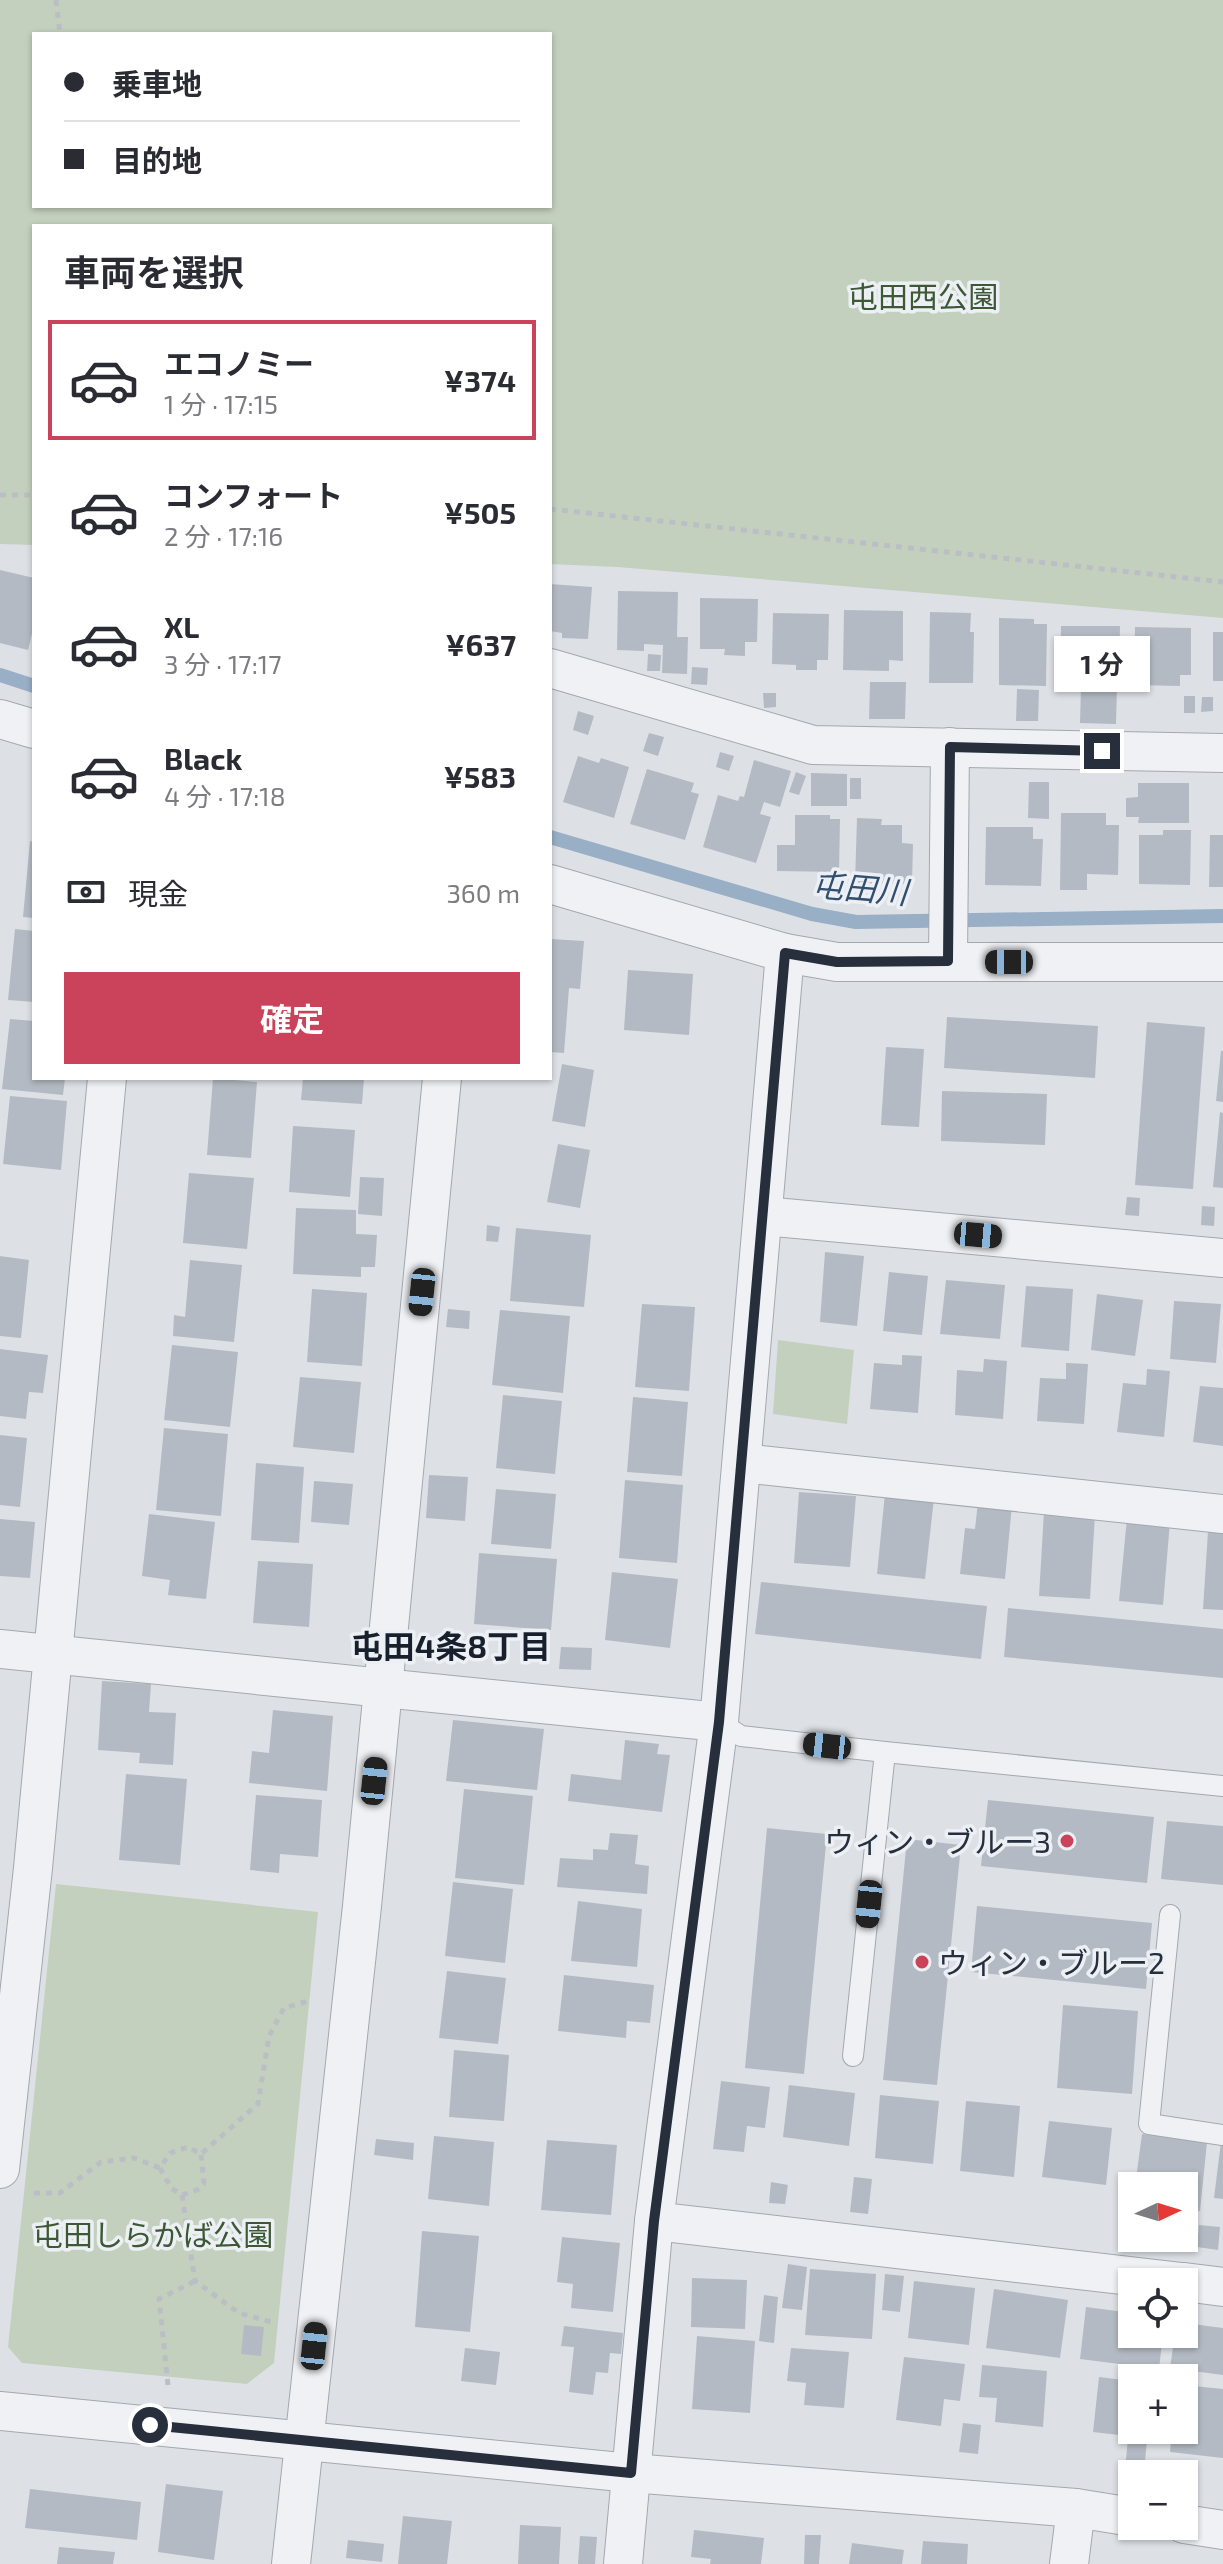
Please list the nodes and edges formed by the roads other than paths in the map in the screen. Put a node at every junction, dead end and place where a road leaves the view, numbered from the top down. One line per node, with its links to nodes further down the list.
1 (552, 669): 4 (street)
2 (0, 719): 3 (street)
3 (32, 728)
4 (950, 747): 5 (street); 8 (street)
5 (1223, 753)
6 (552, 885): 7 (street)
7 (785, 953): 8 (street); 12 (street)
8 (948, 961): 9 (street)
9 (1223, 962)
10 (107, 1080): 17 (street)
11 (442, 1080): 18 (street)
12 (763, 1216): 13 (street); 14 (street)
13 (1223, 1258)
14 (742, 1463): 15 (street); 19 (street)
15 (1223, 1514)
16 (0, 1649): 17 (street)
17 (53, 1654): 18 (street); 25 (street)
18 (384, 1688): 19 (street); 31 (street)
19 (719, 1722): 20 (lane); 26 (street)
20 (885, 1752): 21 (lane); 23 (lane)
21 (1223, 1786)
22 (1170, 1915): 24 (lane)
23 (853, 2056)
24 (1223, 2135)
25 (0, 2169)
26 (654, 2221): 27 (street); 32 (street)
27 (1118, 2275)
28 (1198, 2284): 29 (street)
29 (1223, 2287)
30 (0, 2411): 31 (street)
31 (304, 2441): 32 (street); 37 (street)
32 (631, 2473): 33 (street); 38 (street)
33 (1076, 2508): 34 (street); 39 (street)
34 (1118, 2515)
35 (1198, 2526): 36 (street)
36 (1223, 2530)
37 (291, 2564)
38 (623, 2564)
39 (1069, 2564)

